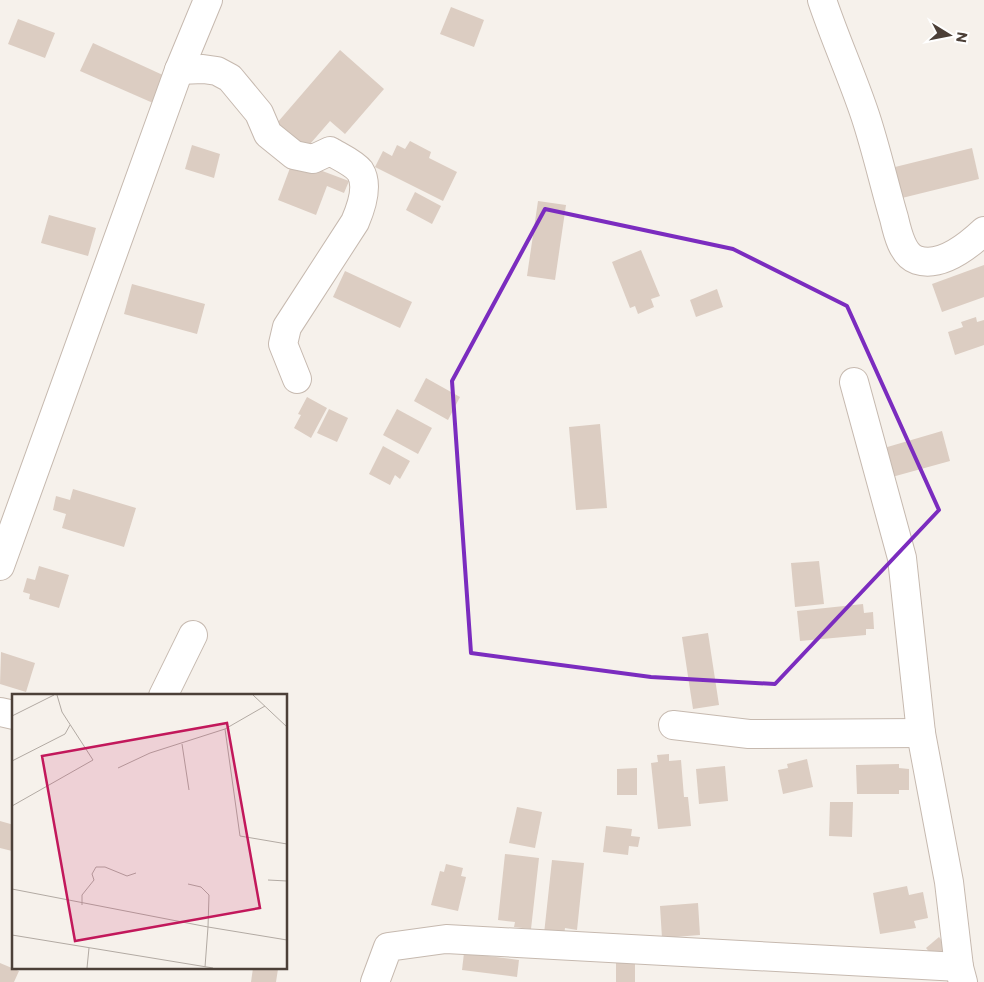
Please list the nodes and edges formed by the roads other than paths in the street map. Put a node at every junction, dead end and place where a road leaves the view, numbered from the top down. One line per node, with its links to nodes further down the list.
1 (208, 0): 3 (street)
2 (822, 0): 4 (street)
3 (179, 70): 5 (street); 7 (street)
4 (984, 231)
5 (297, 379)
6 (854, 382): 11 (street)
7 (0, 566)
8 (193, 635): 9 (street)
9 (164, 694)
10 (673, 725): 11 (street)
11 (921, 733): 12 (street)
12 (961, 974): 13 (street)
13 (375, 982)

